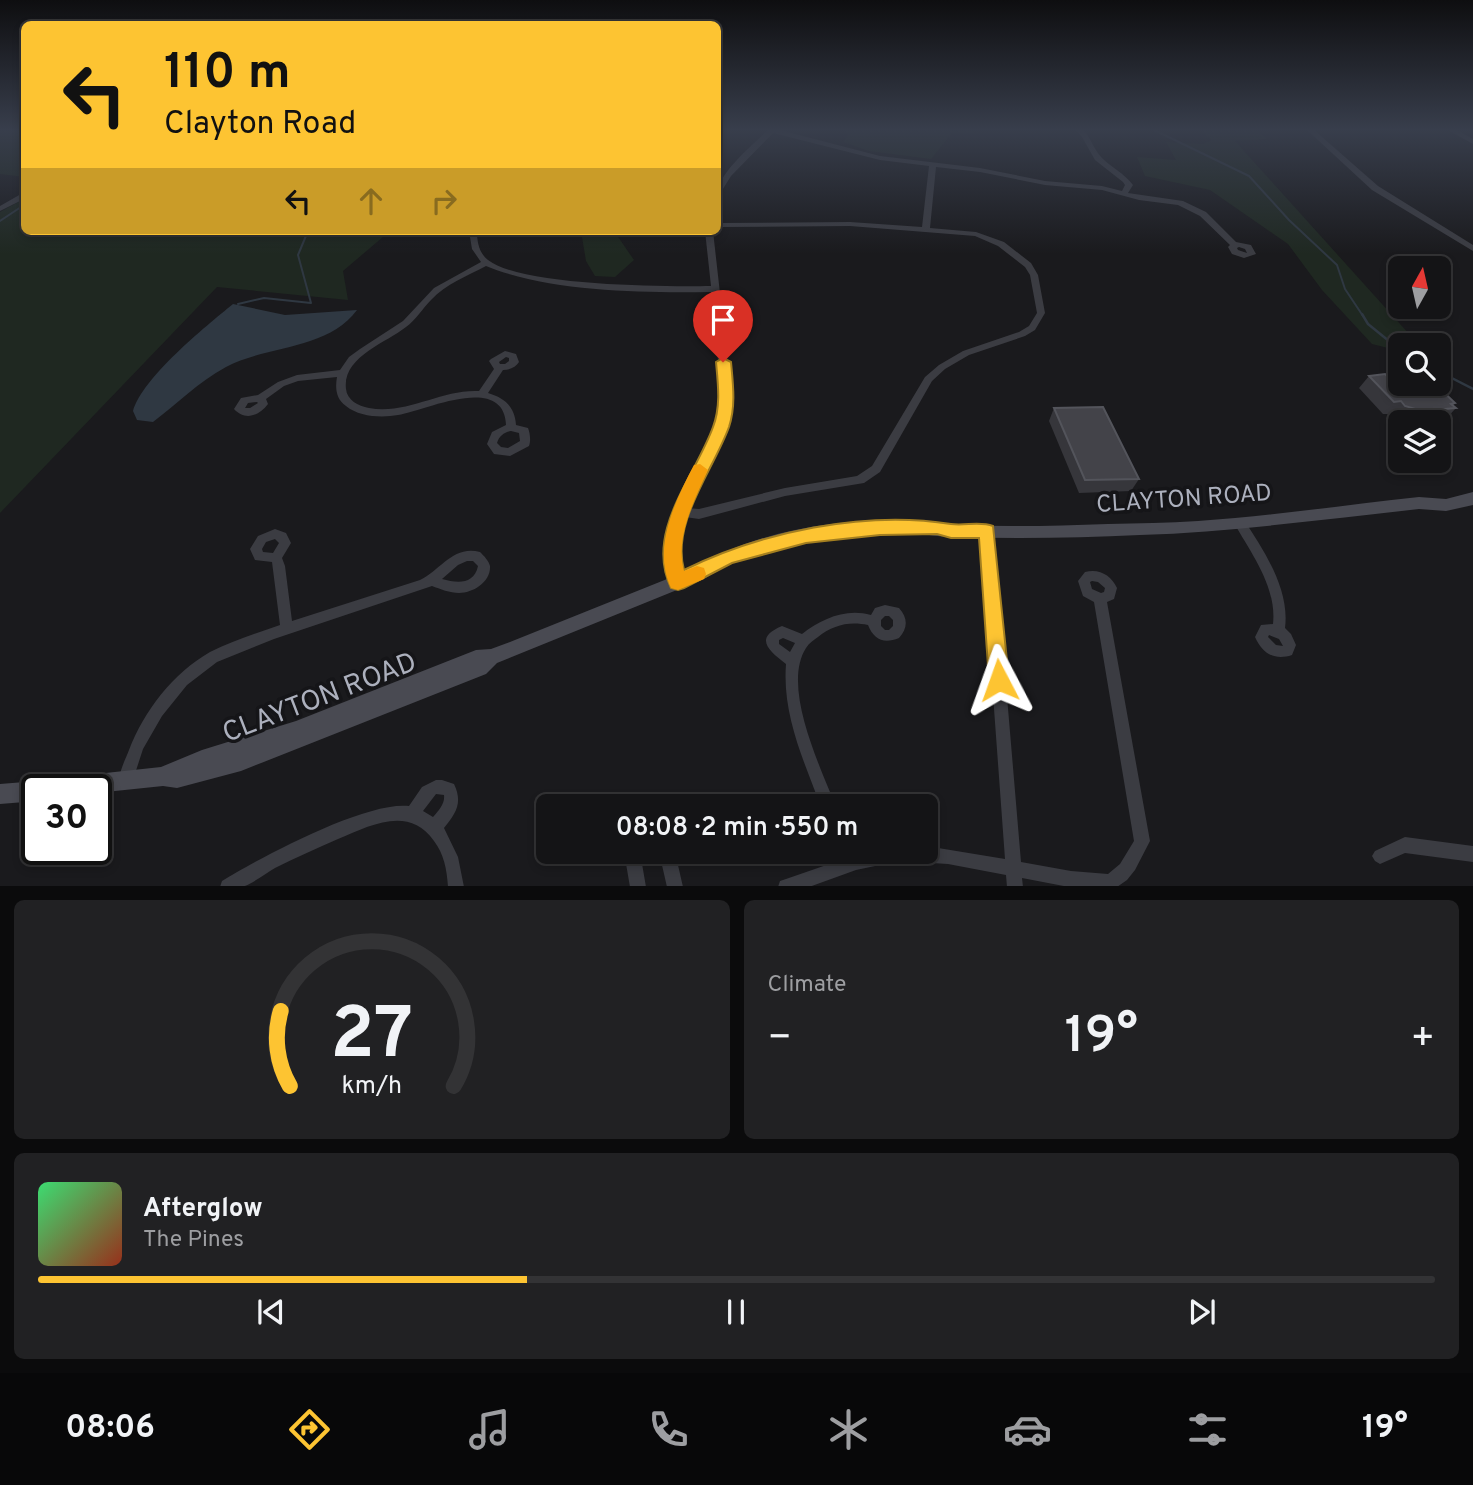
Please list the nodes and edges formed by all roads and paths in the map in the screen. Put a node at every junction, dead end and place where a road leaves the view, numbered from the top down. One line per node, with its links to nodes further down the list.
1 (733, 170): 6 (street)
2 (932, 170): 11 (street)
3 (976, 170): 7 (street)
4 (1114, 170): 7 (street)
5 (1356, 170): 15 (street)
6 (721, 186)
7 (1124, 194): 14 (street)
8 (21, 198): 9 (street)
9 (1, 208)
10 (721, 225): 11 (street)
11 (926, 229): 24 (street)
12 (474, 235): 16 (street)
13 (709, 235): 17 (street)
14 (1235, 245)
15 (1473, 249)
16 (486, 263): 17 (street); 19 (street)
17 (714, 289): 24 (street)
18 (500, 368): 20 (street)
19 (341, 373): 20 (street); 21 (street)
20 (482, 394): 22 (street)
21 (260, 398)
22 (511, 427)
23 (1473, 498): 25 (main road, CLAYTON ROAD)
24 (680, 512): 29 (street)
25 (1240, 523): 26 (main road, CLAYTON ROAD); 33 (street)
26 (987, 531): 29 (main road, CLAYTON ROAD); 49 (street)
27 (275, 558): 32 (street)
28 (433, 581): 32 (street)
29 (678, 582): 36 (main road, CLAYTON ROAD)
30 (1100, 598): 49 (street)
31 (873, 621): 34 (street)
32 (287, 629): 36 (street)
33 (1278, 631)
34 (803, 640): 35 (street); 35 (street)
35 (792, 662): 40 (street)
36 (126, 781): 37 (main road, CLAYTON ROAD)
37 (112, 782)
38 (21, 792): 39 (main road)
39 (0, 794)
40 (825, 794)
41 (413, 814): 42 (street); 42 (street); 50 (street)
42 (436, 826): 51 (street)
43 (1473, 854): 45 (street)
44 (938, 856): 49 (street)
45 (1380, 856)
46 (634, 864): 52 (street)
47 (670, 864): 53 (street)
48 (834, 864): 54 (street)
49 (1014, 879)
50 (230, 886)
51 (456, 886)
52 (638, 886)
53 (675, 886)
54 (788, 886)

